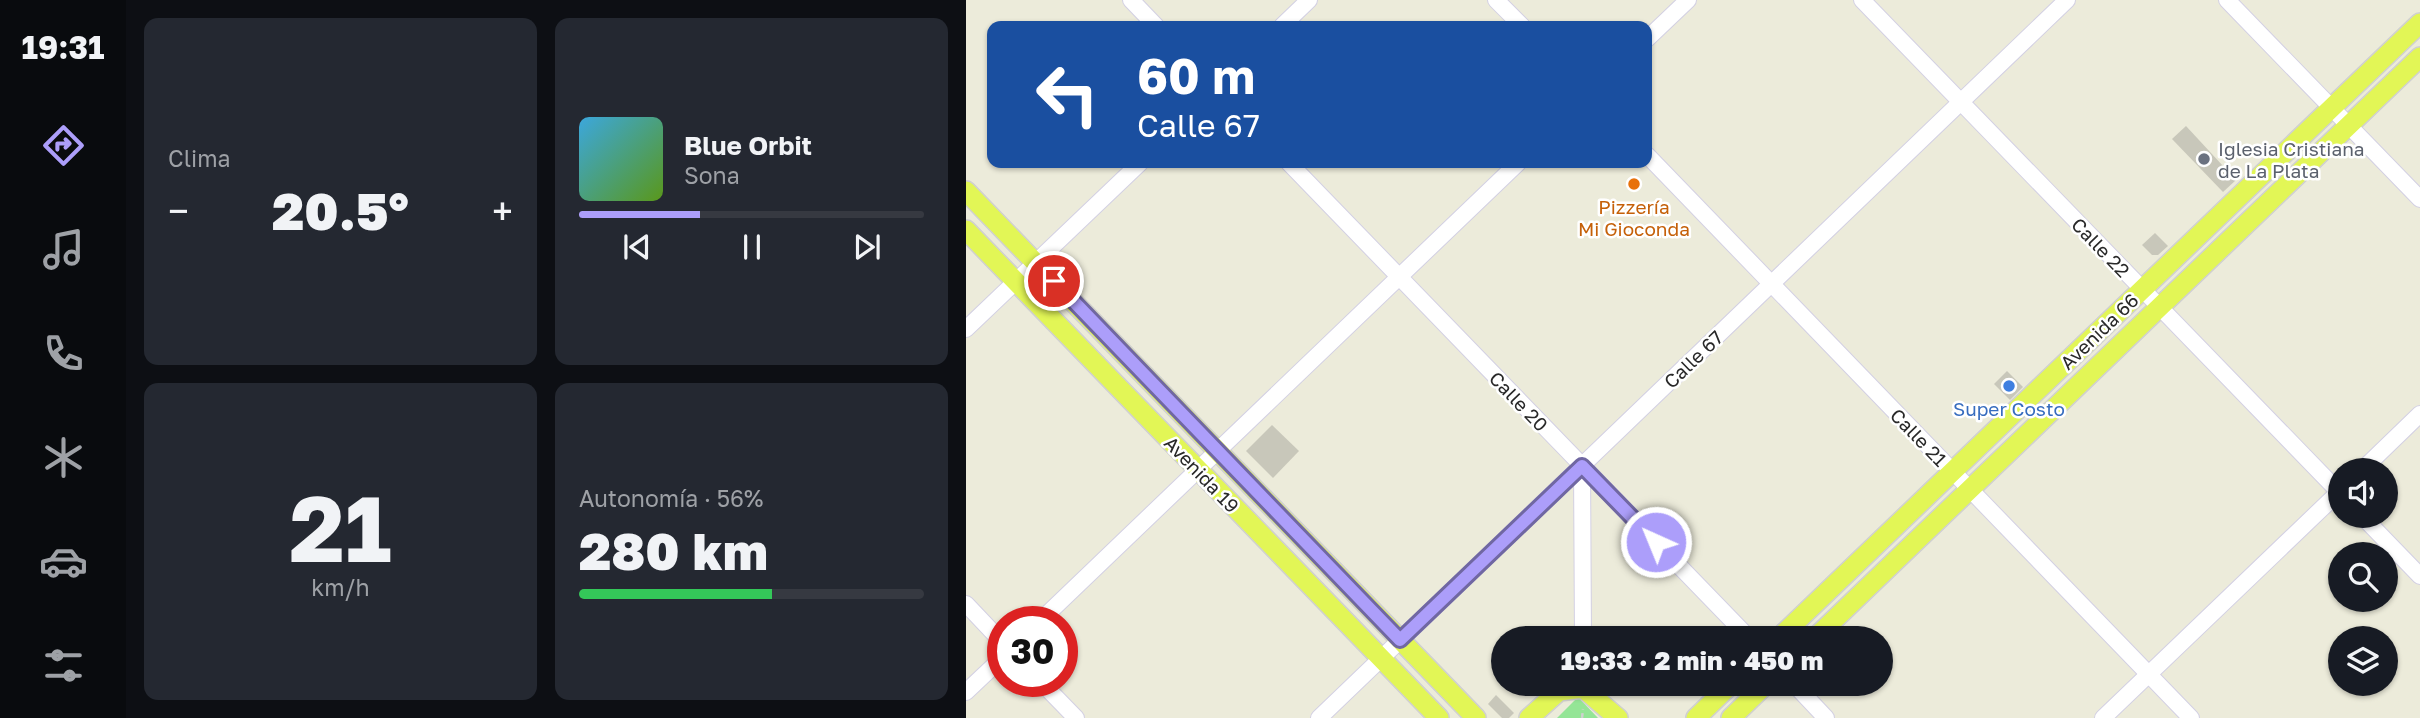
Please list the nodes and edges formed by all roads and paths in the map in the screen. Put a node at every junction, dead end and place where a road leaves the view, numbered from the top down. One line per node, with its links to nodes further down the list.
1 (1131, 0): 8 (street)
2 (1309, 0): 9 (street)
3 (1496, 0): 10 (street)
4 (1688, 0): 12 (street)
5 (1862, 0): 14 (street, Calle 22)
6 (2067, 0): 14 (street, Calle 67)
7 (2227, 0): 15 (street)
8 (1151, 21)
9 (1287, 21)
10 (1517, 21)
11 (2420, 23): 15 (main road, Avenida 66)
12 (1652, 34)
13 (2420, 57): 16 (main road, Avenida 66)
14 (1961, 102): 27 (street, Calle 67); 28 (street, Calle 22)
15 (2332, 108): 16 (street); 28 (main road, Avenida 66)
16 (2349, 126): 22 (street); 29 (main road, Avenida 66)
17 (1652, 160): 27 (street, Calle 21)
18 (1135, 168): 24 (street)
19 (1294, 168): 25 (street, Calle 20)
20 (1513, 168): 25 (street)
21 (966, 191): 24 (main road, Avenida 19)
22 (2420, 199)
23 (966, 230): 26 (main road, Avenida 19)
24 (1035, 262): 26 (street); 32 (main road, Avenida 19)
25 (1399, 277): 32 (street); 34 (street, Calle 20)
26 (1016, 281): 30 (street); 35 (main road, Avenida 19)
27 (1771, 284): 34 (street, Calle 67); 36 (street, Calle 21)
28 (2142, 289): 29 (street, Calle 22); 36 (main road, Avenida 66)
29 (2160, 307): 37 (street, Calle 22); 38 (main road, Avenida 66)
30 (966, 329)
31 (2420, 414): 33 (street)
32 (1218, 451): 35 (street); 49 (main road, Avenida 19)
33 (2374, 458)
34 (1582, 466): 45 (street); 46 (street, Calle 20); 49 (street, Calle 67)
35 (1198, 470): 43 (street); 50 (main road, Avenida 19)
36 (1953, 471): 38 (street, Calle 21); 47 (main road, Avenida 66)
37 (2328, 481)
38 (1970, 489): 48 (main road, Avenida 66); 52 (street, Calle 21)
39 (2328, 503): 52 (street)
40 (2374, 528): 41 (street)
41 (2420, 576)
42 (966, 604): 44 (street)
43 (1056, 606)
44 (987, 626)
45 (1583, 626)
46 (1736, 626)
47 (1792, 626)
48 (1828, 626)
49 (1400, 640): 50 (street, Calle 67); 63 (main road, Avenida 19)
50 (1381, 658): 61 (street, Calle 67); 62 (main road, Avenida 19)
51 (987, 672): 53 (street)
52 (2149, 674): 69 (street); 70 (street, Calle 21)
53 (966, 692)
54 (1553, 696): 64 (main road)
55 (1594, 696): 65 (main road)
56 (1719, 696): 66 (main road)
57 (1754, 696): 67 (main road)
58 (1805, 696): 68 (street)
59 (1056, 697): 60 (street)
60 (1076, 718)
61 (1319, 718)
62 (1439, 718)
63 (1476, 718)
64 (1529, 718)
65 (1618, 718)
66 (1696, 718)
67 (1731, 718)
68 (1826, 718)
69 (2104, 718)
70 (2191, 718)

